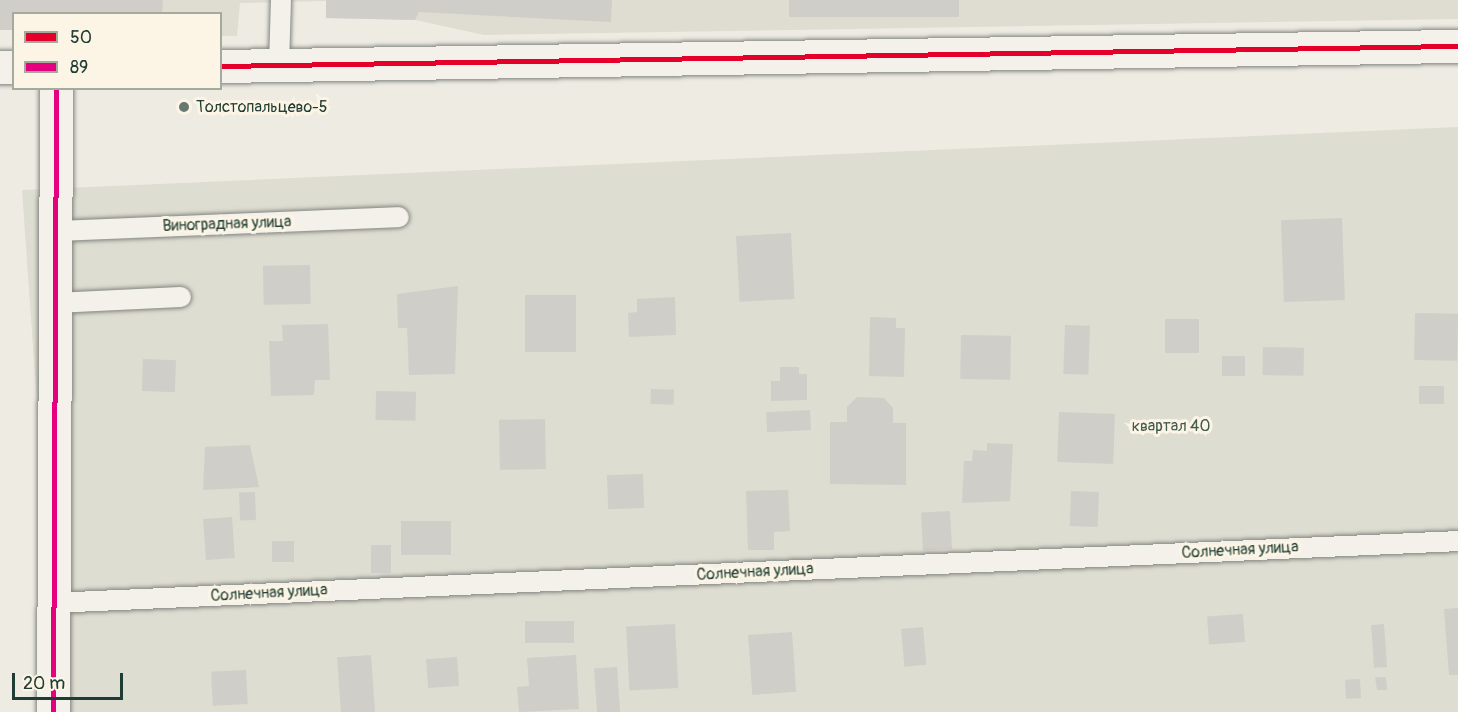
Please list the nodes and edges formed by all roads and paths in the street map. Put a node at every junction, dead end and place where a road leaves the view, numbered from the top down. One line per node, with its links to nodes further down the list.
1 (281, 0): 4 (lane)
2 (1458, 46): 4 (street)
3 (222, 66): 4 (street)
4 (279, 66)
5 (56, 90): 7 (street)
6 (399, 217): 7 (lane, Виноградная улица)
7 (55, 231): 9 (street)
8 (181, 297): 9 (lane)
9 (54, 303): 11 (street)
10 (1458, 541): 11 (lane, Солнечная улица)
11 (51, 603): 12 (street)
12 (53, 712)

